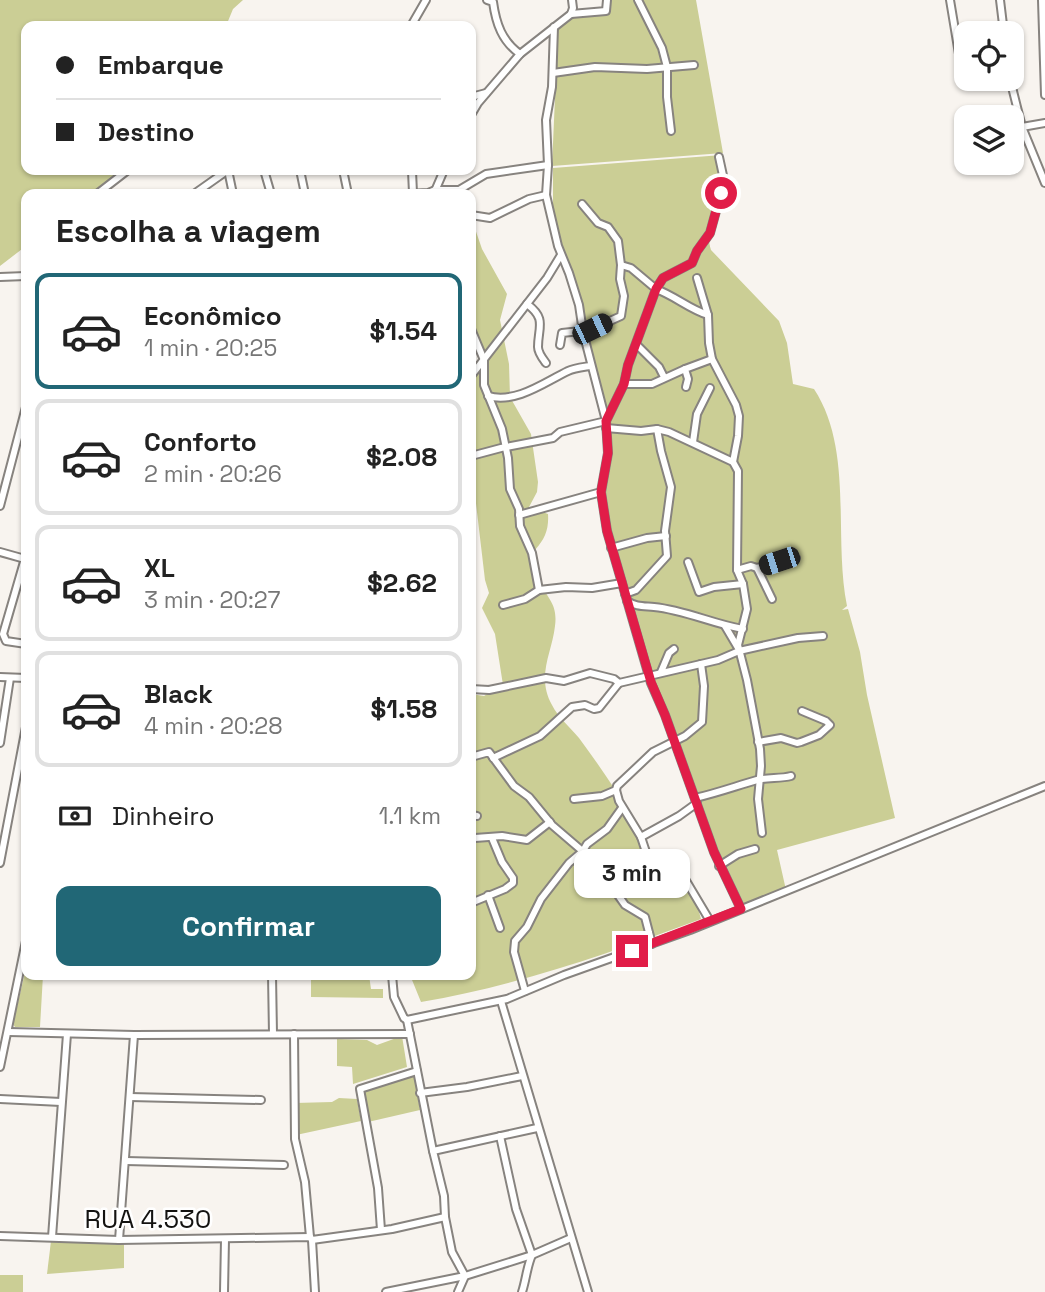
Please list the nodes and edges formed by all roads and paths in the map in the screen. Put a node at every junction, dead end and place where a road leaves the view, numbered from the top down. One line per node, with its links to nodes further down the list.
1 (426, 0): 11 (street)
2 (486, 0): 15 (street)
3 (572, 0): 9 (street)
4 (607, 0): 9 (street)
5 (639, 0): 18 (street)
6 (950, 0): 13 (street)
7 (1000, 0): 12 (street)
8 (1042, 0): 10 (street)
9 (571, 14): 14 (street)
10 (1044, 14): 17 (street)
11 (414, 21)
12 (1003, 21)
13 (954, 24)
14 (554, 27): 15 (street); 19 (street)
15 (520, 54): 20 (street)
16 (694, 65): 18 (street)
17 (1045, 65): 21 (street)
18 (667, 68): 19 (street); 26 (street)
19 (553, 74): 29 (street)
20 (488, 92): 22 (street); 23 (street)
21 (1045, 94)
22 (476, 96)
23 (476, 108)
24 (1045, 123): 25 (street)
25 (1024, 127)
26 (671, 131)
27 (1024, 132): 32 (street)
28 (719, 157): 44 (street)
29 (548, 164): 35 (street); 36 (street)
30 (122, 175): 33 (street)
31 (221, 175): 34 (street)
32 (1045, 183)
33 (103, 189)
34 (201, 189)
35 (461, 189)
36 (546, 195): 38 (street); 39 (street)
37 (582, 204): 40 (street)
38 (476, 216)
39 (561, 255): 45 (street); 47 (street)
40 (621, 265): 44 (street); 47 (street)
41 (21, 276): 42 (street)
42 (0, 277)
43 (697, 278): 46 (street)
44 (656, 289): 46 (street); 50 (street)
45 (527, 304): 52 (street); 53 (street)
46 (708, 315): 51 (street)
47 (583, 332): 49 (street); 54 (street)
48 (476, 341): 52 (street)
49 (560, 345)
50 (637, 345): 57 (street); 58 (street)
51 (712, 359): 55 (street); 68 (street)
52 (484, 360): 56 (street); 61 (street)
53 (546, 363)
54 (590, 366): 61 (street); 62 (street)
55 (685, 369): 57 (street); 59 (street)
56 (476, 370)
57 (664, 377): 58 (street)
58 (624, 384): 62 (street)
59 (686, 387)
60 (710, 388): 65 (street)
61 (488, 397): 66 (street)
62 (606, 424): 64 (street); 66 (street); 71 (street)
63 (21, 427): 70 (street)
64 (657, 429): 65 (street); 74 (street)
65 (693, 442): 68 (street)
66 (506, 447): 67 (street); 73 (street)
67 (476, 455)
68 (733, 462): 81 (street)
69 (0, 469): 70 (street)
70 (10, 470): 72 (street)
71 (601, 492): 73 (street); 75 (street)
72 (0, 506)
73 (519, 514): 85 (street)
74 (666, 536): 75 (street); 86 (street)
75 (611, 548): 83 (street)
76 (0, 552): 77 (street)
77 (21, 558)
78 (796, 558): 80 (street)
79 (688, 562): 84 (street)
80 (757, 568): 81 (street); 87 (street)
81 (737, 570): 84 (street)
82 (21, 575): 92 (street)
83 (622, 583): 85 (street); 86 (street)
84 (743, 584): 90 (street)
85 (540, 590): 88 (street)
86 (626, 598): 89 (street); 97 (street)
87 (772, 599)
88 (503, 605)
89 (725, 626): 90 (street); 94 (street)
90 (743, 629): 94 (street)
91 (823, 636): 94 (street)
92 (21, 644)
93 (674, 649): 96 (street)
94 (739, 650): 95 (street); 105 (street)
95 (701, 664): 96 (street); 104 (street)
96 (661, 672): 97 (street)
97 (648, 675): 101 (street); 104 (street)
98 (0, 677): 99 (street)
99 (10, 678): 100 (street); 106 (street)
100 (21, 678)
101 (619, 683): 102 (street); 109 (street)
102 (476, 689)
103 (802, 711): 105 (street)
104 (675, 742): 113 (street); 115 (street)
105 (758, 742): 111 (street)
106 (0, 743)
107 (21, 753): 124 (street)
108 (476, 756): 109 (street)
109 (493, 758): 117 (street)
110 (791, 776): 111 (street)
111 (761, 779): 115 (street); 118 (street)
112 (1045, 786): 128 (street)
113 (616, 790): 114 (street); 116 (street)
114 (575, 799)
115 (696, 800): 119 (street); 125 (street)
116 (622, 807): 119 (street); 123 (street)
117 (550, 822): 121 (street); 123 (street)
118 (762, 832)
119 (641, 837): 129 (street)
120 (476, 838): 121 (street)
121 (492, 838): 126 (street)
122 (755, 849): 125 (street)
123 (583, 851): 131 (street); 135 (street)
124 (0, 863)
125 (719, 866): 128 (street)
126 (488, 895): 127 (street); 130 (street)
127 (476, 901)
128 (741, 909): 129 (street)
129 (710, 921): 131 (street)
130 (500, 928)
131 (652, 944): 135 (street)
132 (21, 978): 138 (street)
133 (272, 980): 140 (street)
134 (392, 980): 137 (street)
135 (526, 991): 136 (street)
136 (501, 1001): 137 (street); 146 (street)
137 (407, 1020): 142 (street)
138 (9, 1032): 139 (street); 144 (street)
139 (67, 1034): 143 (street); 151 (street)
140 (273, 1034): 141 (street); 143 (street)
141 (294, 1034): 142 (street); 163 (street)
142 (410, 1034): 145 (street)
143 (134, 1035): 148 (street)
144 (0, 1067)
145 (417, 1072): 147 (street); 158 (street)
146 (522, 1076): 147 (street); 152 (street)
147 (420, 1093): 154 (street)
148 (130, 1097): 150 (street); 155 (street)
149 (0, 1099): 151 (street)
150 (261, 1100)
151 (61, 1102): 160 (street)
152 (537, 1128): 153 (street); 161 (street)
153 (500, 1136): 154 (street); 165 (street)
154 (433, 1151): 157 (street)
155 (126, 1161): 156 (street); 164 (street)
156 (284, 1165)
157 (445, 1217): 158 (street, RUA 4.530); 166 (street)
158 (381, 1230): 163 (street, RUA 4.530)
159 (0, 1236): 160 (street, RUA 4.530)
160 (52, 1237): 164 (street, RUA 4.530)
161 (570, 1238): 165 (street); 172 (street)
162 (225, 1239): 163 (street, RUA 4.530); 164 (street, RUA 4.530); 167 (street)
163 (311, 1239): 168 (street)
164 (119, 1240)
165 (532, 1255): 166 (street); 171 (street)
166 (465, 1276): 169 (street); 170 (street)
167 (224, 1292)
168 (315, 1292)
169 (386, 1292)
170 (458, 1292)
171 (522, 1292)
172 (588, 1292)

